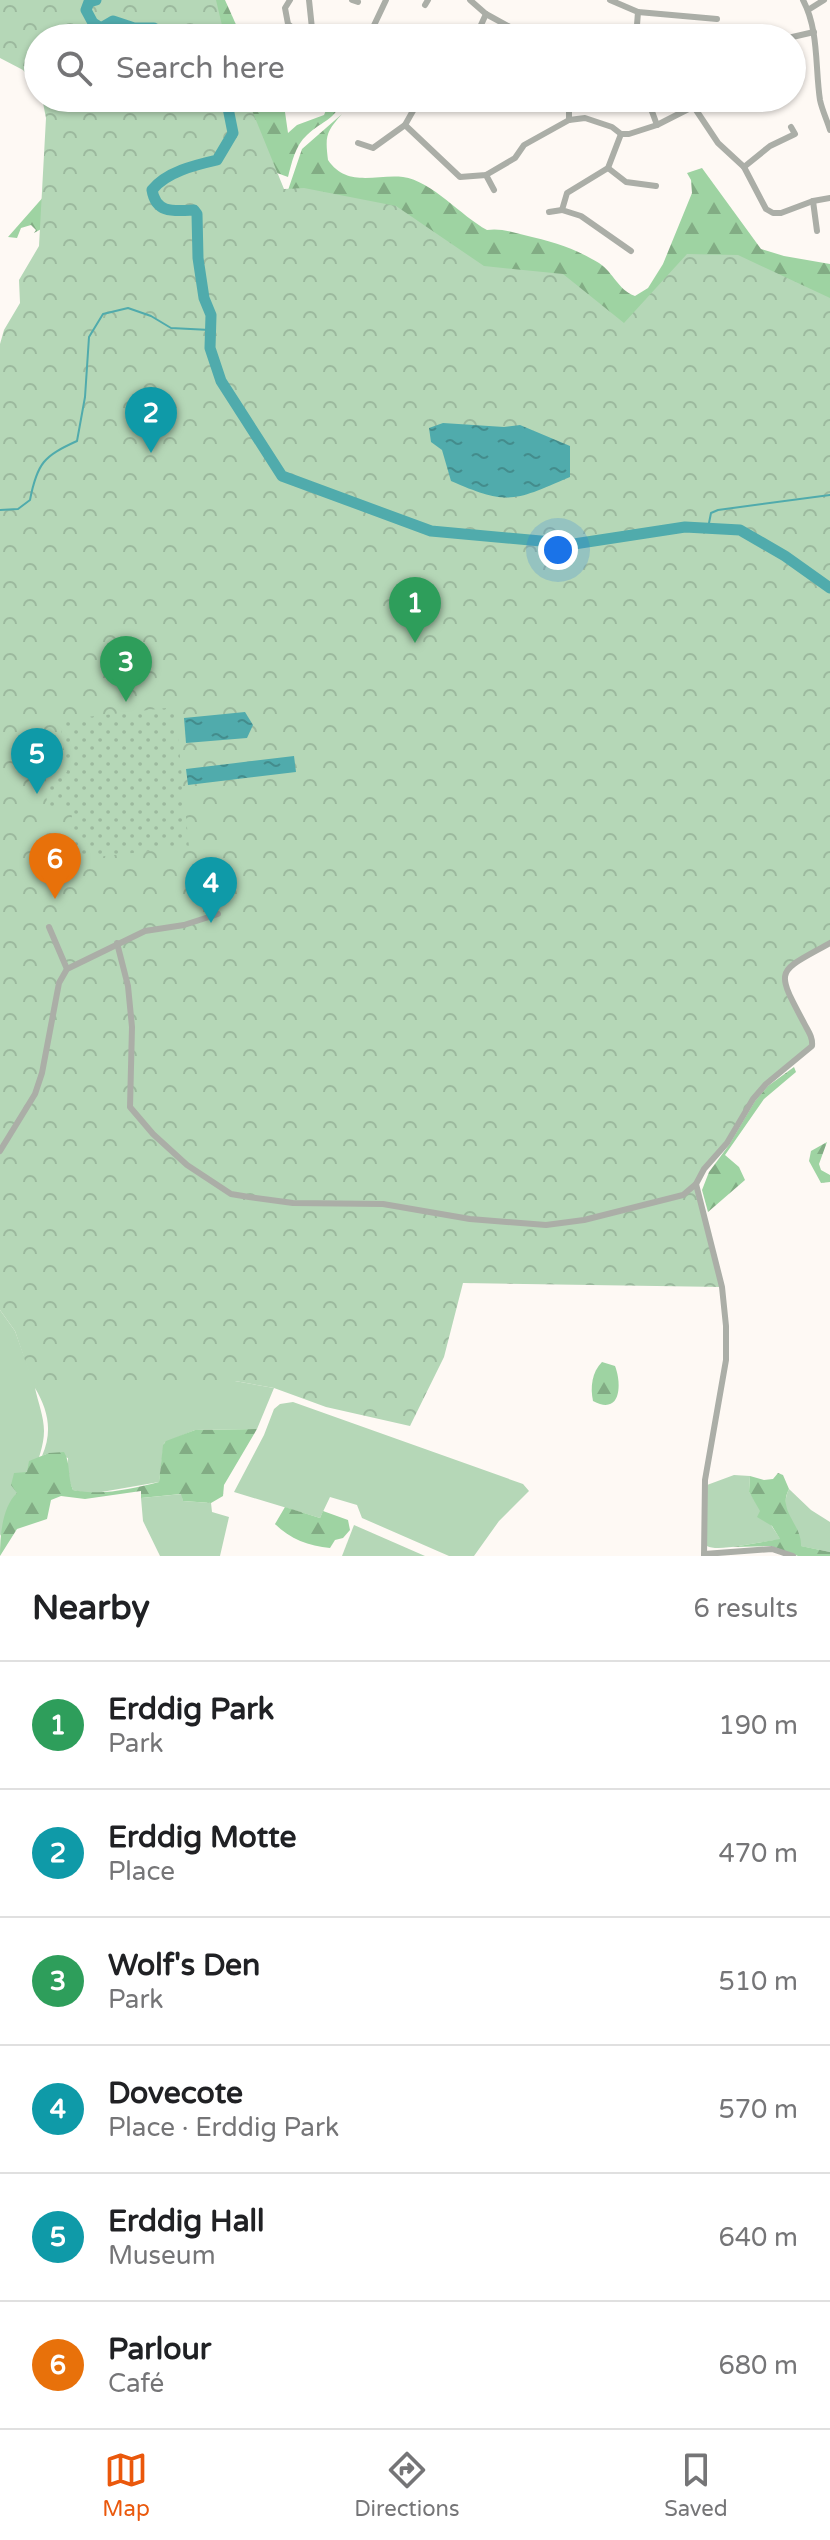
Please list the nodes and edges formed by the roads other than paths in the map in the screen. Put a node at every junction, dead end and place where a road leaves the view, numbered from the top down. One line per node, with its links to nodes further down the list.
1 (290, 0): 12 (street)
2 (309, 0): 13 (street)
3 (386, 0): 14 (street)
4 (470, 0): 10 (street)
5 (610, 0): 9 (street)
6 (803, 0): 8 (street)
7 (824, 0): 8 (street)
8 (808, 10): 18 (street)
9 (638, 12): 11 (street); 17 (street)
10 (486, 14): 15 (street); 16 (street)
11 (717, 19)
12 (288, 24)
13 (312, 24)
14 (378, 24)
15 (481, 24)
16 (504, 24)
17 (637, 24)
18 (814, 32): 19 (street); 29 (street)
19 (806, 34)
20 (412, 112): 26 (street)
21 (569, 112): 25 (street)
22 (652, 112): 27 (street)
23 (684, 112): 27 (street)
24 (697, 112): 32 (street)
25 (569, 120): 30 (street); 34 (street)
26 (405, 125): 31 (street); 34 (street)
27 (657, 125): 30 (street)
28 (791, 127): 32 (street)
29 (830, 130)
30 (621, 134): 33 (street)
31 (358, 143)
32 (744, 167): 38 (street)
33 (608, 168): 35 (street); 39 (street)
34 (486, 175): 36 (street)
35 (656, 186)
36 (494, 190)
37 (830, 198): 38 (street)
38 (813, 201): 41 (street)
39 (562, 210): 40 (street); 42 (street)
40 (549, 212)
41 (817, 231)
42 (631, 251)
43 (218, 914): 45 (street)
44 (49, 927): 47 (street)
45 (117, 943): 47 (street); 49 (street)
46 (830, 943): 49 (street)
47 (67, 969): 48 (street)
48 (0, 1151)
49 (696, 1184): 50 (street)
50 (704, 1555): 51 (street)
51 (793, 1556)

